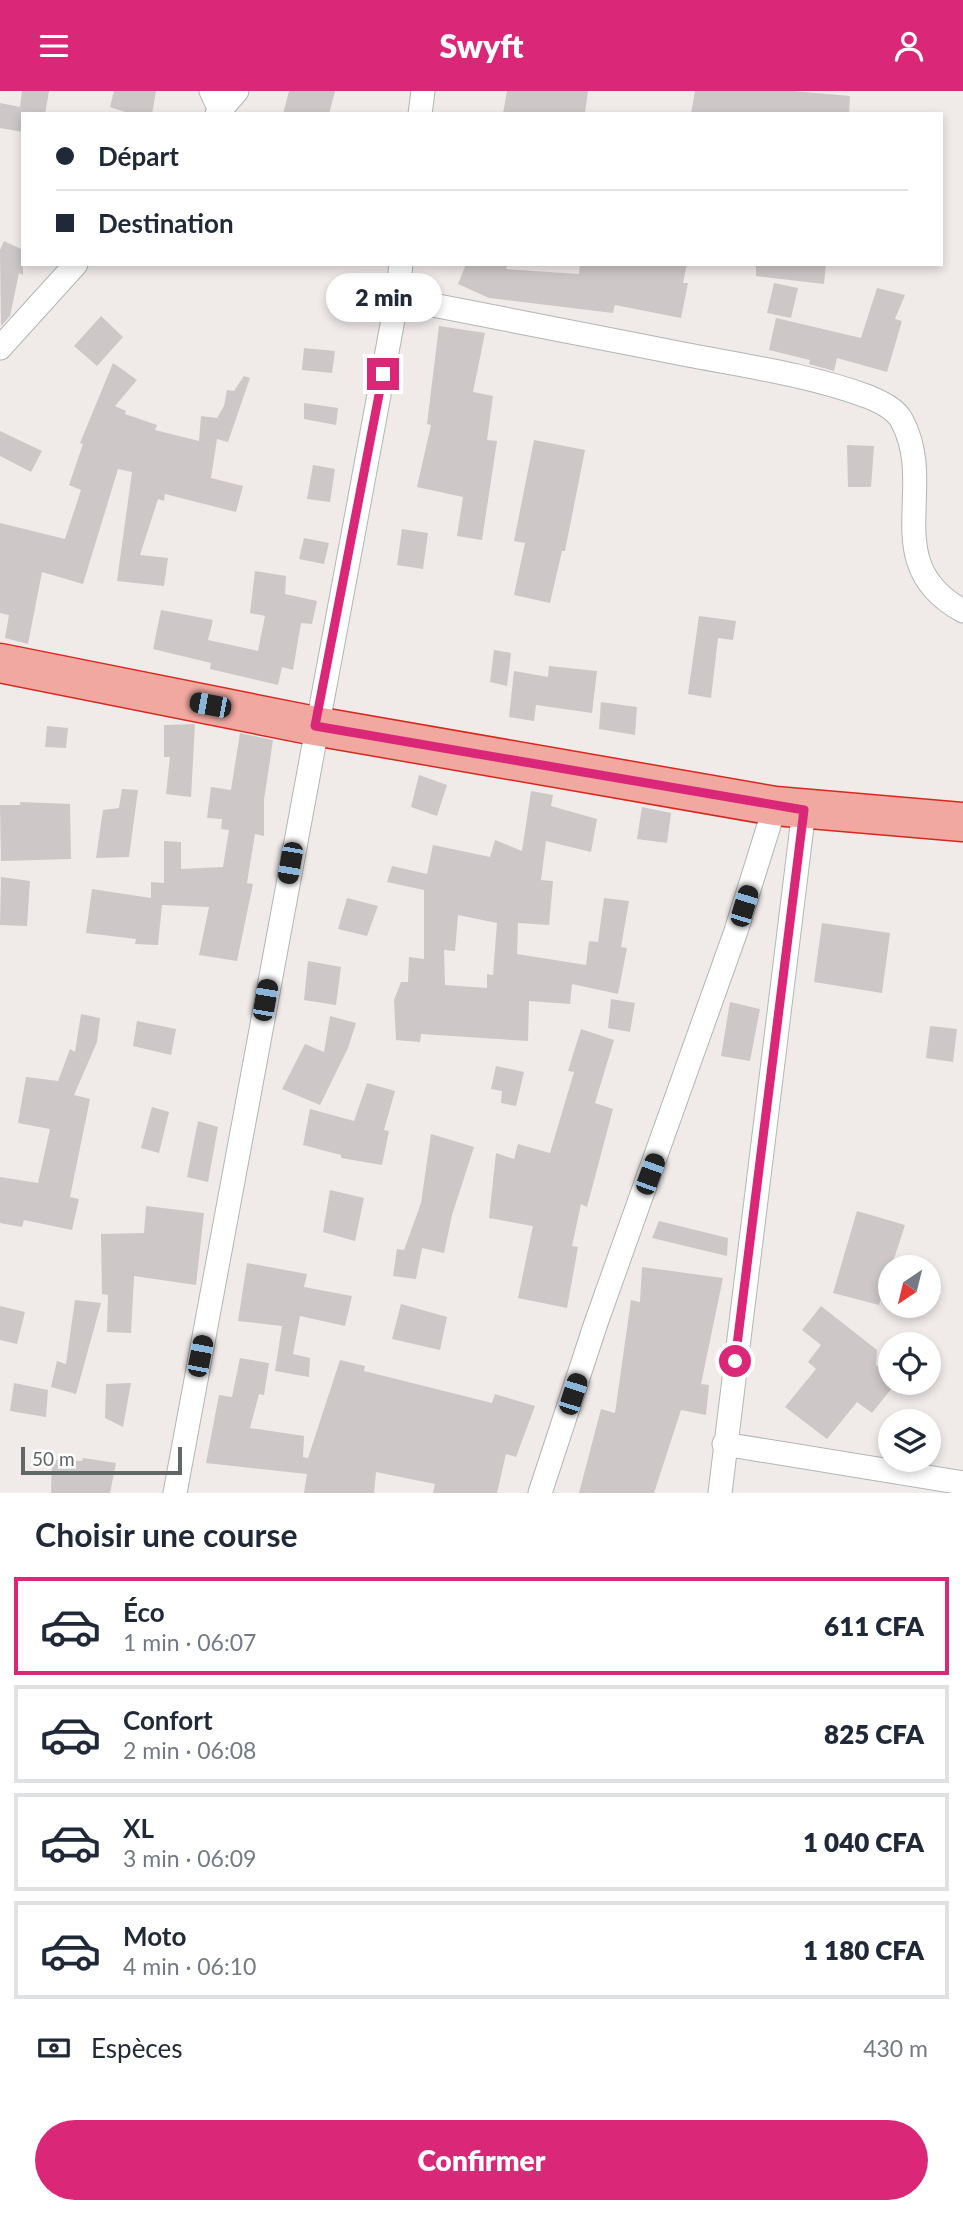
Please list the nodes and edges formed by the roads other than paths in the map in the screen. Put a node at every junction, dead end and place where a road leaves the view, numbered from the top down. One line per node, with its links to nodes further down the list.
1 (237, 91): 3 (street)
2 (423, 91): 4 (street)
3 (216, 105)
4 (420, 112)
5 (74, 266): 8 (street)
6 (401, 266): 7 (street)
7 (397, 298): 9 (street); 11 (street)
8 (0, 348)
9 (963, 611)
10 (0, 663): 11 (highway)
11 (315, 726): 12 (highway); 16 (street)
12 (790, 808): 13 (highway); 14 (street); 17 (street)
13 (963, 822)
14 (724, 1444): 15 (street); 18 (street)
15 (963, 1483)
16 (175, 1493)
17 (540, 1493)
18 (720, 1493)

